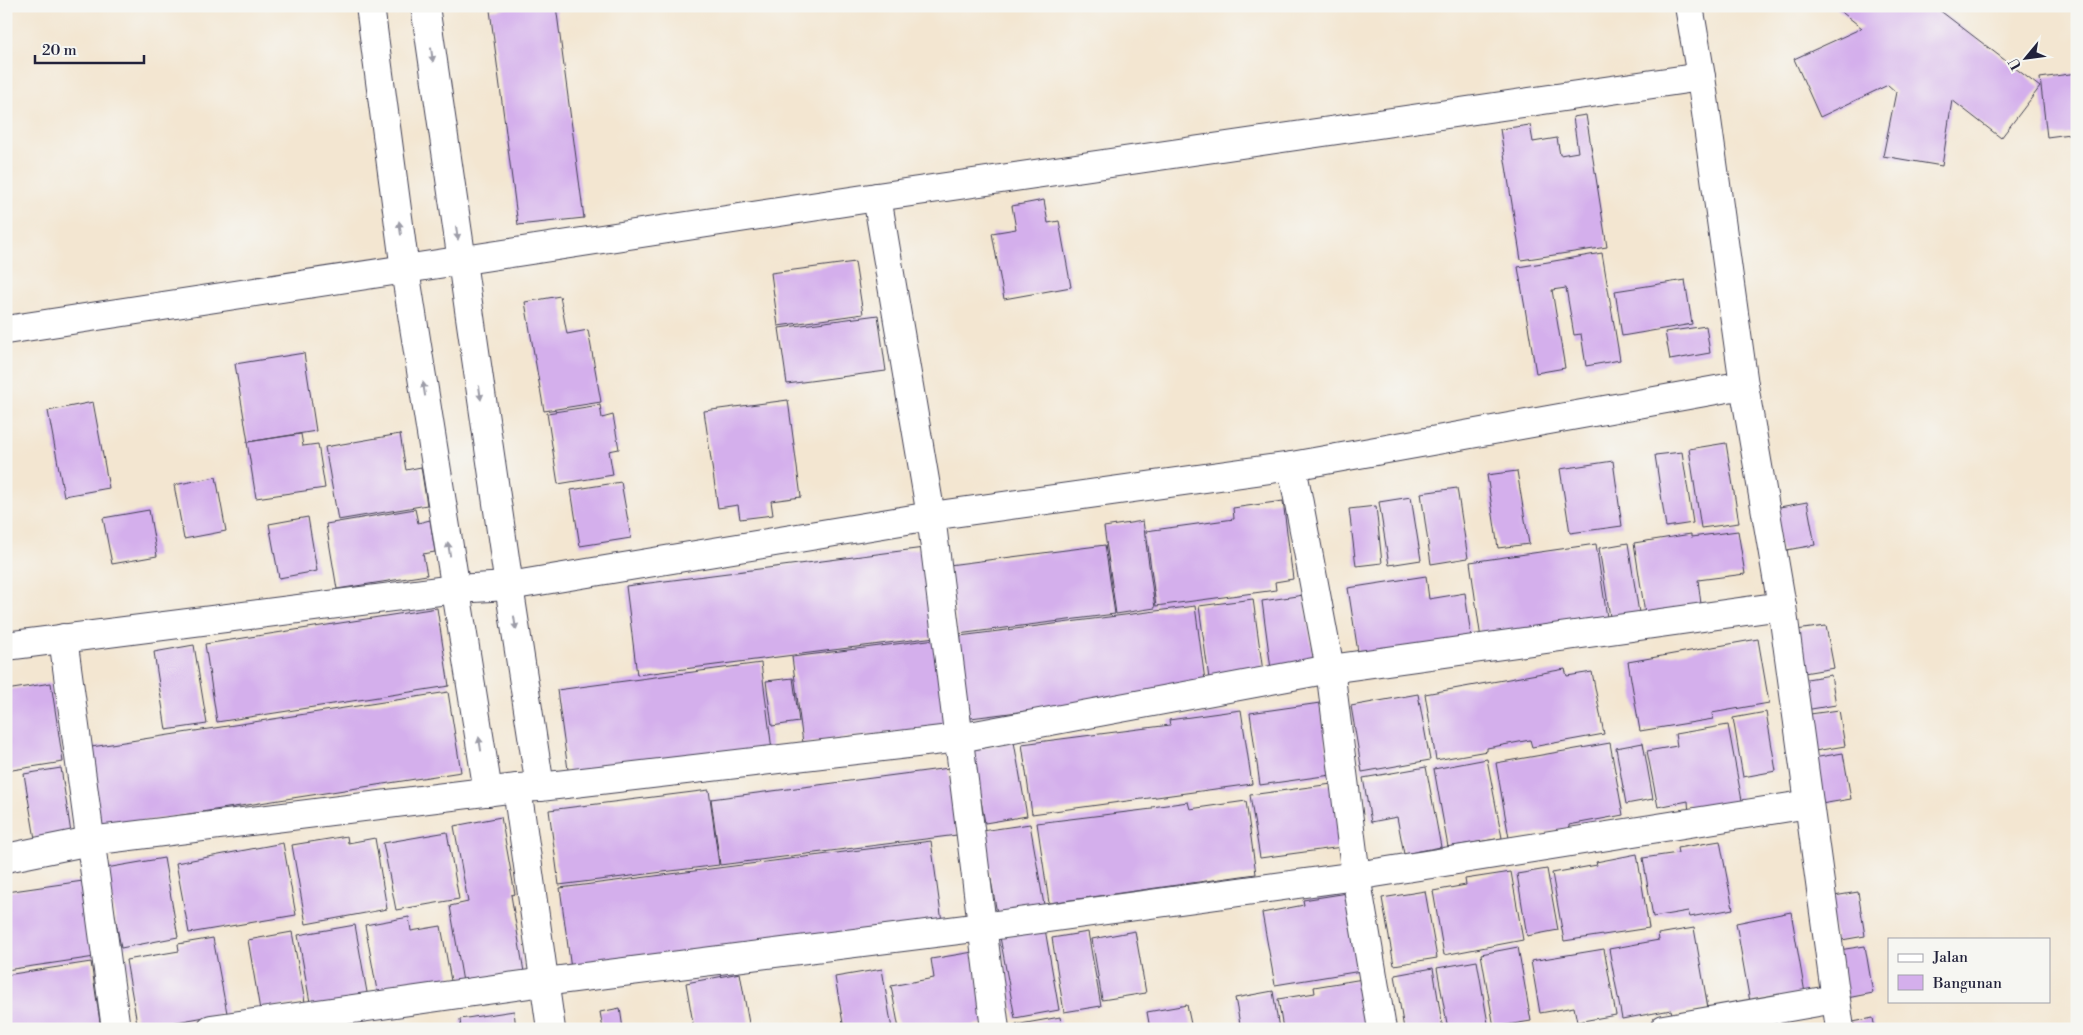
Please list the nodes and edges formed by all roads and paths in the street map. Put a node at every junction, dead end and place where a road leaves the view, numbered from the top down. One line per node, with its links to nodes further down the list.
1 (370, 6): 7 (street, one-way to 1)
2 (425, 6): 6 (street, one-way to 6)
3 (1690, 6): 4 (street)
4 (1701, 77): 5 (street); 9 (street)
5 (877, 197): 6 (street); 11 (street)
6 (461, 261): 7 (street); 12 (street, one-way to 12)
7 (405, 270): 8 (street); 13 (street, one-way to 7)
8 (6, 330)
9 (1744, 385): 10 (street); 14 (street)
10 (1292, 466): 11 (street); 17 (street)
11 (931, 516): 12 (street); 18 (street)
12 (509, 586): 13 (street); 19 (street, one-way to 19)
13 (455, 589): 15 (street); 20 (street, one-way to 13)
14 (1782, 606): 17 (street); 21 (street)
15 (63, 638): 16 (street); 22 (street)
16 (6, 646)
17 (1330, 669): 18 (street); 24 (street)
18 (959, 738): 19 (street); 25 (street)
19 (529, 788): 20 (street); 26 (street)
20 (488, 792): 22 (street)
21 (1809, 804): 24 (street); 27 (street)
22 (90, 841): 23 (street); 29 (street)
23 (6, 858)
24 (1356, 876): 25 (street); 33 (street)
25 (982, 927): 26 (street); 32 (street)
26 (544, 982): 28 (street); 31 (street)
27 (1835, 999): 34 (street); 35 (street)
28 (368, 1018): 30 (street)
29 (116, 1029)
30 (211, 1029)
31 (551, 1029)
32 (995, 1029)
33 (1382, 1029)
34 (1664, 1029)
35 (1840, 1029)

